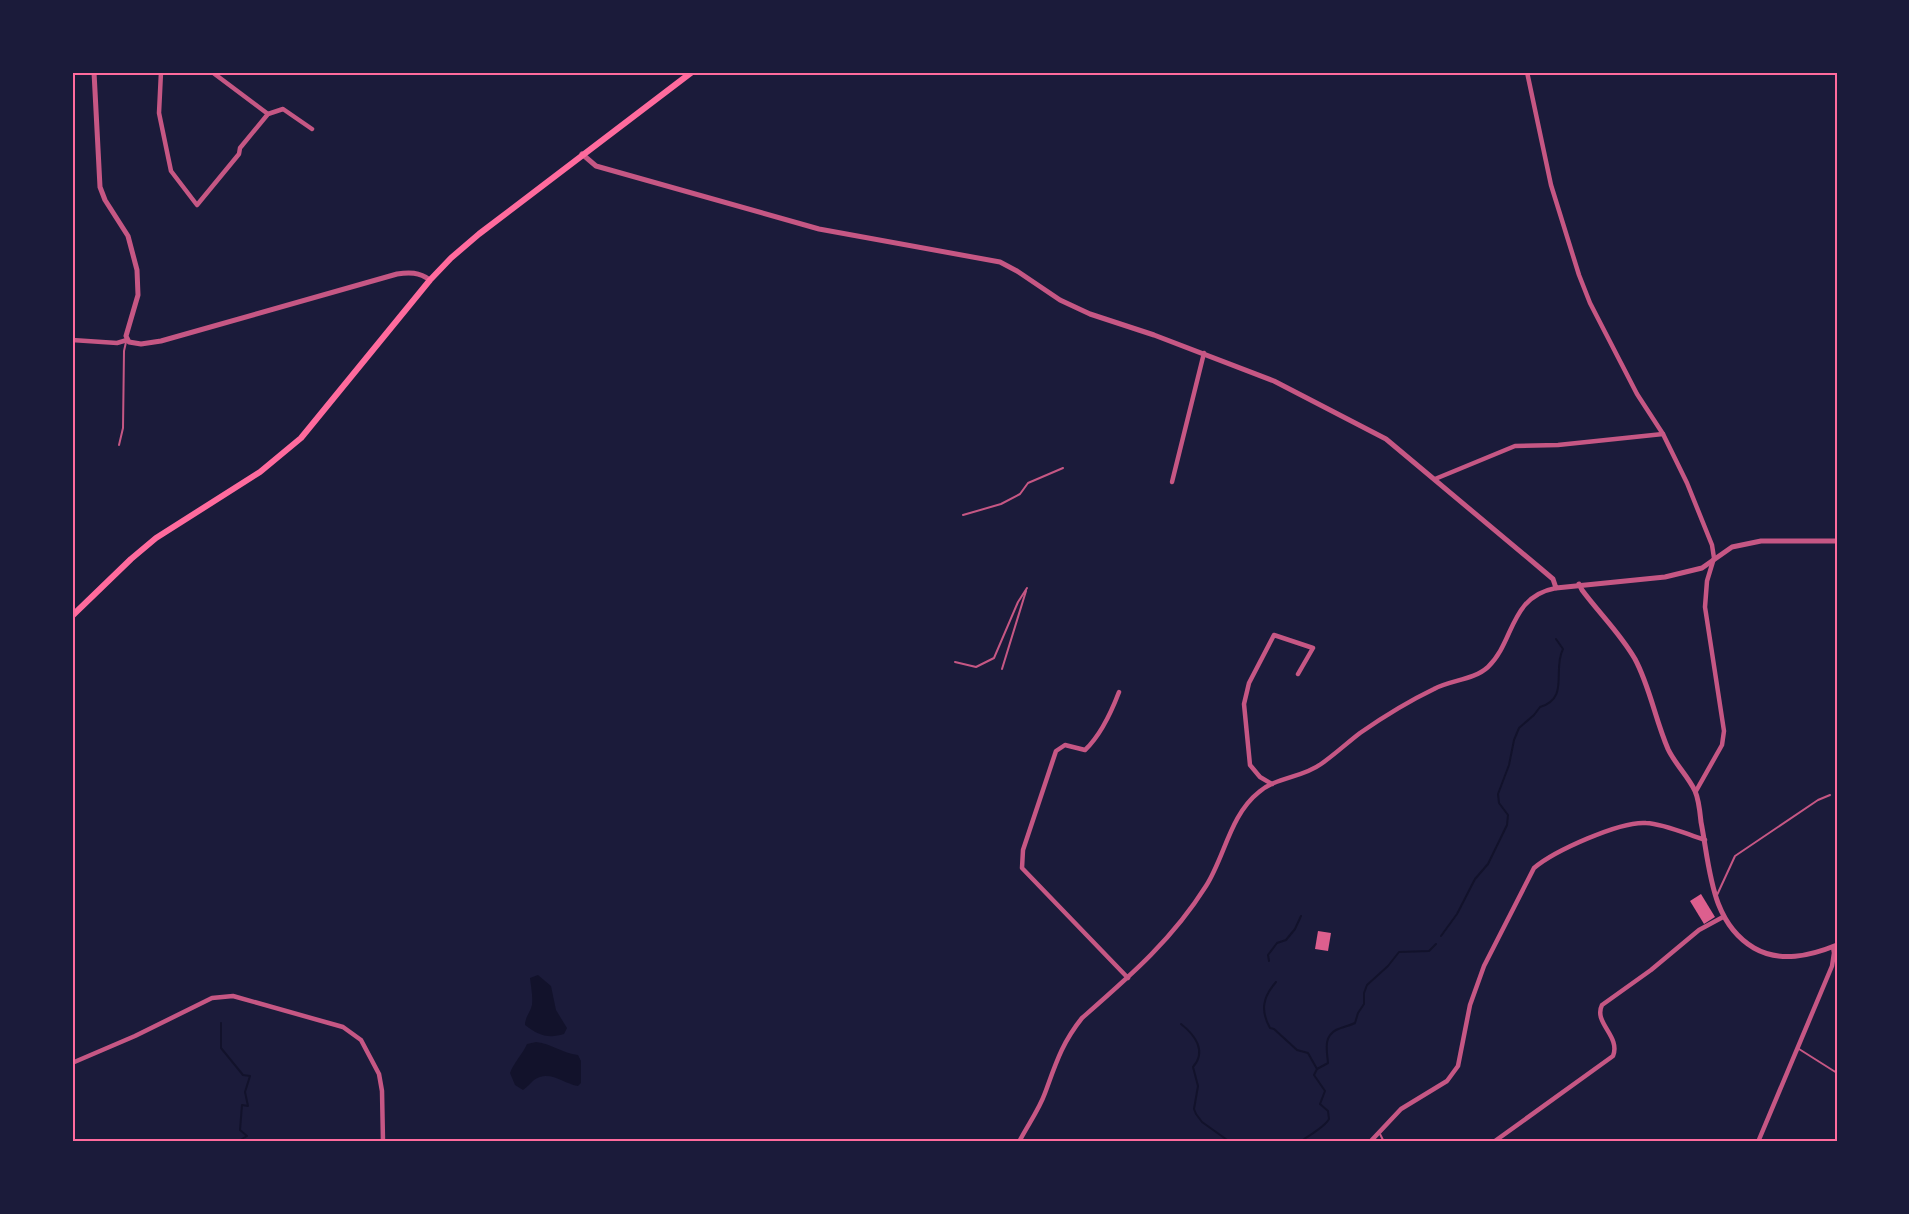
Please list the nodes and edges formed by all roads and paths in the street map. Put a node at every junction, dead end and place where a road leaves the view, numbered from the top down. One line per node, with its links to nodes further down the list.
1 (94, 72): 10 (street)
2 (161, 72): 6 (street)
3 (692, 72): 8 (main road)
4 (1527, 72): 13 (street)
5 (216, 73): 6 (street)
6 (267, 114): 7 (street)
7 (312, 129)
8 (582, 154): 9 (main road); 12 (street)
9 (430, 280): 10 (street); 23 (main road)
10 (126, 339): 11 (street); 14 (lane)
11 (72, 340)
12 (1204, 353): 16 (street); 17 (street)
13 (1663, 434): 16 (street); 20 (street)
14 (118, 445)
15 (1063, 468): 18 (lane)
16 (1435, 479): 22 (street)
17 (1172, 482)
18 (963, 515)
19 (1837, 541): 20 (street)
20 (1714, 558): 21 (street); 29 (street)
21 (1579, 584): 22 (street); 29 (street)
22 (1556, 588): 28 (street)
23 (72, 616)
24 (955, 662): 25 (lane)
25 (1002, 669)
26 (1298, 674): 28 (street)
27 (1119, 692): 35 (street)
28 (1272, 784): 35 (street)
29 (1696, 791): 31 (street)
30 (1830, 795): 32 (lane)
31 (1705, 840): 32 (street); 39 (street)
32 (1716, 898): 33 (street)
33 (1723, 917): 34 (street); 40 (street)
34 (1835, 946): 36 (street)
35 (1128, 978): 42 (street)
36 (1797, 1048): 38 (lane); 45 (street)
37 (72, 1063): 41 (street)
38 (1837, 1074)
39 (1379, 1131): 43 (street); 44 (lane)
40 (1495, 1141)
41 (383, 1142)
42 (1019, 1142)
43 (1370, 1142)
44 (1384, 1142)
45 (1758, 1142)

